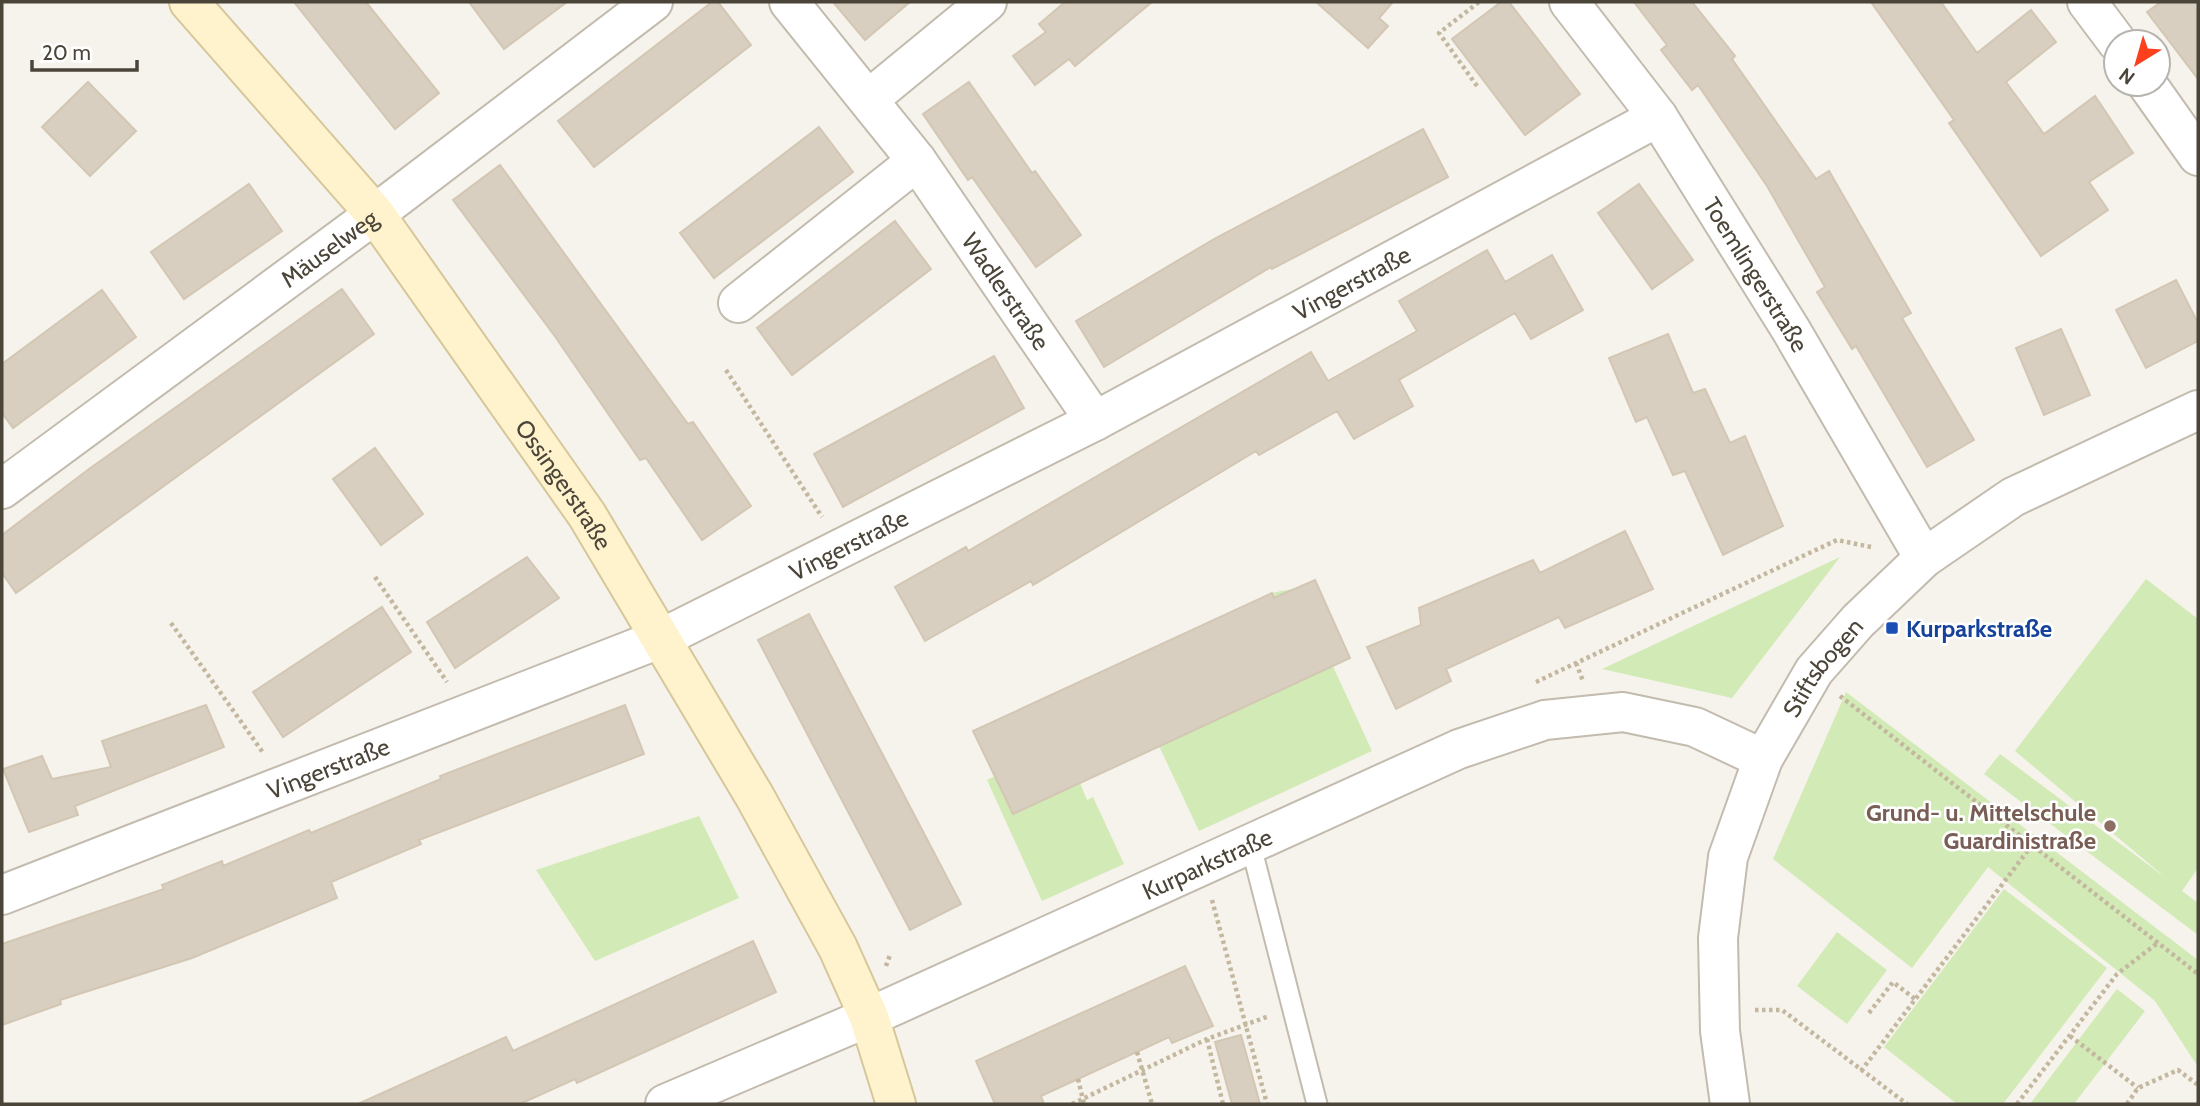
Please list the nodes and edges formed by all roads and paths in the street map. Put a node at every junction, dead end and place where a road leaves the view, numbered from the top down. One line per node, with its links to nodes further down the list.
1 (189, 2): 15 (street, Ossingerstraße)
2 (653, 2): 15 (street, Mäuselweg)
3 (789, 2): 11 (street, Wadlerstraße)
4 (987, 2): 11 (street)
5 (1479, 2): 9 (path)
6 (1569, 2): 12 (street, Toemlingerstraße)
7 (2087, 2): 8 (street)
8 (2106, 28)
9 (1477, 86)
10 (2157, 98): 13 (street)
11 (869, 99): 14 (street, Wadlerstraße)
12 (1658, 117): 19 (street, Vingerstraße); 23 (street, Toemlingerstraße)
13 (2198, 156)
14 (917, 161): 16 (street); 19 (street, Wadlerstraße)
15 (375, 214): 20 (street, Mäuselweg); 26 (street, Ossingerstraße)
16 (738, 303)
17 (726, 370): 21 (path)
18 (2198, 410): 23 (street, Stiftsbogen)
19 (1095, 421): 21 (street, Vingerstraße)
20 (2, 489)
21 (842, 547): 26 (street, Vingerstraße)
22 (1871, 547): 27 (path)
23 (1924, 558): 32 (street, Stiftsbogen)
24 (375, 577): 31 (path)
25 (171, 622): 33 (path)
26 (662, 638): 31 (street, Vingerstraße); 44 (street, Ossingerstraße)
27 (1576, 663): 28 (path); 29 (path)
28 (1530, 685)
29 (1585, 685)
30 (1839, 696): 34 (path)
31 (469, 714): 33 (street, Vingerstraße)
32 (1763, 759): 35 (street, Kurparkstraße); 62 (street, Stiftsbogen)
33 (287, 786): 37 (street, Vingerstraße)
34 (2032, 845): 38 (path); 40 (path)
35 (1251, 846): 36 (street, Kurparkstraße); 41 (lane)
36 (1202, 865): 44 (street, Kurparkstraße); 45 (path)
37 (2, 895)
38 (2159, 942): 39 (path); 46 (path)
39 (2198, 974)
40 (1915, 999): 43 (path); 50 (path)
41 (1293, 1008): 45 (path); 61 (lane)
42 (1754, 1010): 50 (path)
43 (1869, 1013)
44 (869, 1017): 55 (street, Kurparkstraße); 56 (street, Ossingerstraße)
45 (1246, 1024): 47 (path); 60 (path)
46 (2070, 1035): 53 (path); 64 (path)
47 (1207, 1040): 49 (path); 59 (path)
48 (1137, 1052): 49 (path)
49 (1143, 1071): 54 (path); 58 (path)
50 (1861, 1071): 63 (path)
51 (1077, 1079): 54 (path)
52 (2198, 1085): 53 (path)
53 (2138, 1088): 65 (path)
54 (1083, 1102): 57 (path)
55 (665, 1104)
56 (896, 1104)
57 (1072, 1104)
58 (1152, 1104)
59 (1223, 1104)
60 (1267, 1104)
61 (1318, 1104)
62 (1730, 1104)
63 (1907, 1104)
64 (2017, 1104)
65 (2127, 1104)

